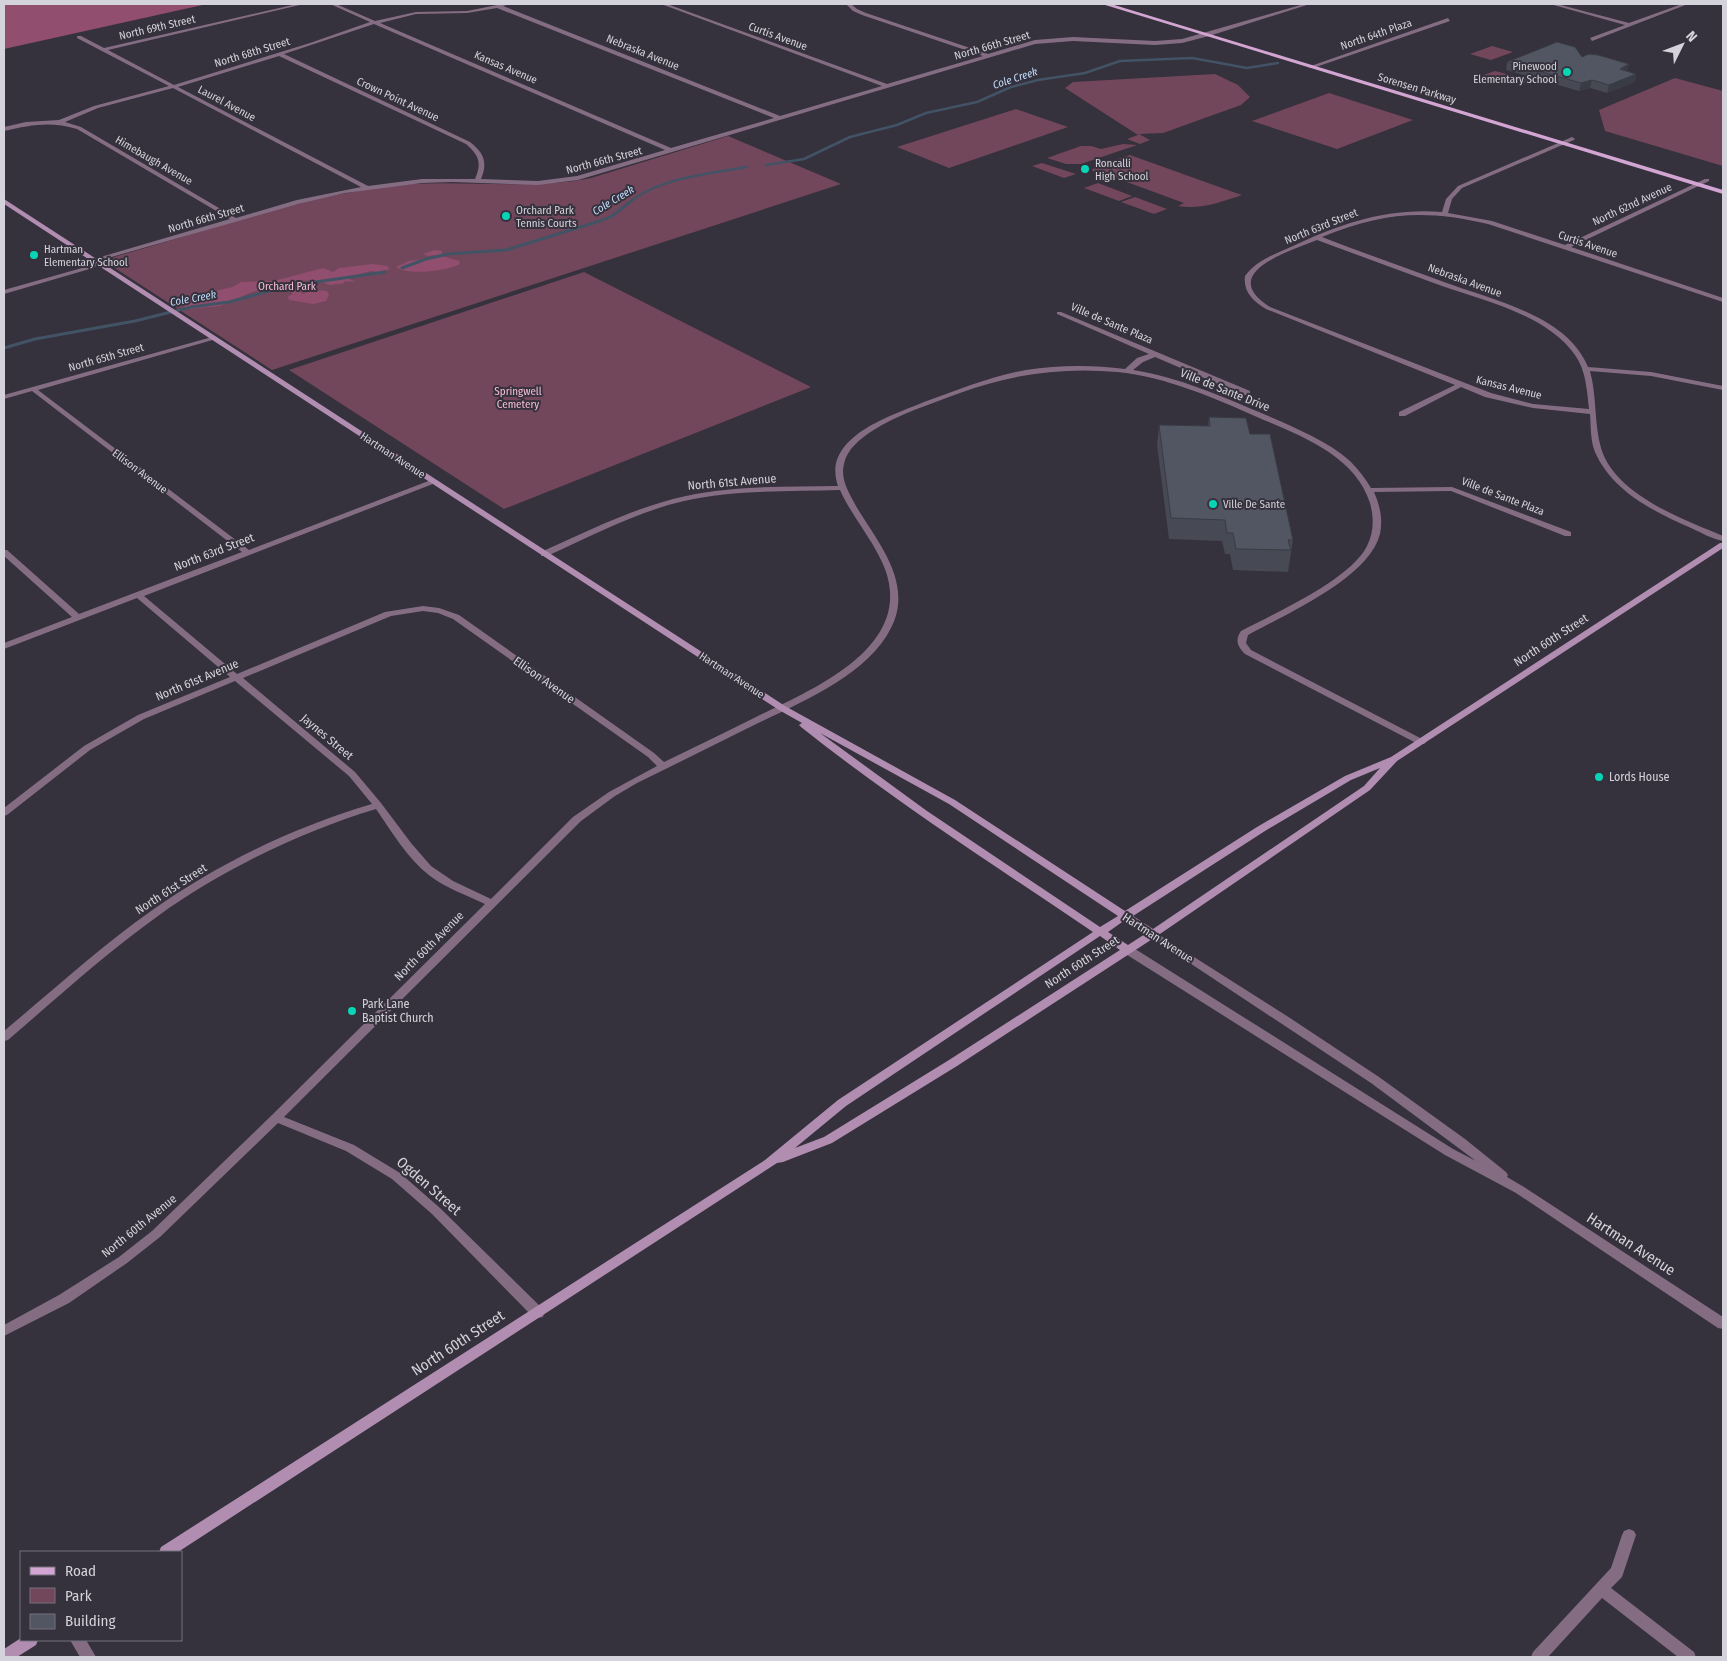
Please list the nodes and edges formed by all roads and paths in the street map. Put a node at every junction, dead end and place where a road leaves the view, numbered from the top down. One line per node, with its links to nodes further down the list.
1 (302, 4): 21 (street, North 69th Street)
2 (332, 4): 13 (street, Kansas Avenue)
3 (508, 4): 11 (street, North 68th Street)
4 (663, 4): 26 (street, Curtis Avenue)
5 (848, 4): 23 (street)
6 (1105, 4): 16 (main road, Sorensen Parkway)
7 (1126, 4): 15 (main road, Sorensen Parkway)
8 (1308, 4): 15 (street)
9 (1552, 4): 14 (street)
10 (1686, 4): 14 (street)
11 (498, 6): 13 (street, North 68th Street); 28 (street, Nebraska Avenue)
12 (1448, 20): 20 (street, North 64th Plaza)
13 (374, 22): 22 (street, North 68th Street); 33 (street, Kansas Avenue)
14 (1630, 24): 18 (street)
15 (1218, 32): 16 (street); 24 (main road, Sorensen Parkway)
16 (1207, 35): 23 (street, North 66th Street); 25 (main road, Sorensen Parkway)
17 (79, 37): 21 (street, Laurel Avenue)
18 (1592, 39)
19 (1371, 42): 20 (street)
20 (1379, 44): 24 (street, North 64th Plaza)
21 (103, 50): 27 (street, Laurel Avenue)
22 (279, 54): 27 (street, North 68th Street); 35 (street, Crown Point Avenue)
23 (988, 56): 26 (street, North 66th Street)
24 (1322, 63): 25 (street, North 64th Plaza); 31 (main road, Sorensen Parkway)
25 (1311, 67): 32 (main road, Sorensen Parkway)
26 (887, 86): 28 (street, North 66th Street)
27 (174, 87): 29 (street, North 68th Street); 38 (street, Laurel Avenue)
28 (779, 118): 33 (street, North 66th Street)
29 (60, 122): 30 (street, North 68th Street); 42 (street, Himebaugh Avenue)
30 (4, 129)
31 (1572, 139): 32 (street); 34 (main road, Sorensen Parkway)
32 (1562, 143): 36 (main road, Sorensen Parkway); 41 (street)
33 (672, 151): 35 (street, North 66th Street)
34 (1707, 180): 36 (street, North 62nd Avenue); 37 (main road, Sorensen Parkway)
35 (477, 181): 38 (street, North 66th Street)
36 (1697, 184): 39 (main road, Sorensen Parkway); 44 (street, North 62nd Avenue)
37 (1723, 185)
38 (366, 188): 42 (street, North 66th Street)
39 (1723, 192)
40 (4, 201): 45 (main road, Hartman Avenue)
41 (1445, 215): 43 (street, North 63rd Street); 44 (street, Curtis Avenue)
42 (236, 220): 45 (street, North 66th Street)
43 (1318, 238): 46 (street, North 63rd Street); 52 (street, Nebraska Avenue)
44 (1566, 247): 48 (street, Curtis Avenue)
45 (98, 262): 47 (street, North 66th Street); 50 (main road, Hartman Avenue)
46 (1248, 287): 54 (street, Kansas Avenue)
47 (4, 292)
48 (1723, 300)
49 (1059, 313): 51 (street, Ville de Sante Plaza)
50 (214, 338): 56 (street, North 65th Street); 61 (main road, Hartman Avenue)
51 (1156, 354): 53 (street, Ville de Sante Plaza); 57 (street, Ville de Sante Plaza)
52 (1586, 369): 55 (street); 59 (street, Nebraska Avenue)
53 (1126, 370): 62 (street, Ville de Sante Drive); 63 (street, Ville de Sante Drive)
54 (1460, 385): 59 (street, Kansas Avenue); 60 (street)
55 (1723, 388)
56 (33, 389): 58 (street, North 65th Street); 68 (street, Ellison Avenue)
57 (1248, 393)
58 (4, 397)
59 (1593, 412): 65 (street)
60 (1402, 414)
61 (434, 482): 68 (street, North 63rd Street); 69 (main road, Hartman Avenue)
62 (842, 488): 69 (street, North 61st Avenue); 75 (street, Ville de Sante Drive)
63 (1369, 490): 64 (street, Ville de Sante Plaza); 76 (street, Ville de Sante Drive)
64 (1568, 534)
65 (1723, 539)
66 (1723, 545): 76 (main road, North 60th Street)
67 (4, 552): 72 (street)
68 (248, 553): 70 (street, North 63rd Street)
69 (544, 554): 75 (main road, Hartman Avenue)
70 (138, 595): 72 (street, North 63rd Street); 74 (street, Jaynes Street)
71 (419, 608): 74 (street, North 61st Avenue); 78 (street, Ellison Avenue)
72 (78, 618): 73 (street, North 63rd Street)
73 (4, 646)
74 (236, 677): 79 (street, Jaynes Street); 80 (street, North 61st Avenue)
75 (782, 708): 78 (street, North 60th Avenue); 82 (main road, Hartman Avenue); 83 (main road, Hartman Avenue)
76 (1421, 742): 77 (main road, North 60th Street)
77 (1394, 759): 82 (main road, North 60th Street); 84 (main road, North 60th Street)
78 (663, 766): 81 (street, North 60th Avenue)
79 (378, 805): 81 (street, Jaynes Street); 86 (street, North 61st Street)
80 (4, 813)
81 (491, 904): 87 (street, North 60th Avenue)
82 (1125, 916): 83 (main road, North 60th Street); 84 (main road, Hartman Avenue)
83 (1101, 932): 85 (main road, Hartman Avenue); 88 (main road, North 60th Street)
84 (1153, 934): 85 (main road, North 60th Street); 89 (street, Hartman Avenue)
85 (1128, 950): 88 (main road, North 60th Street); 89 (street, Hartman Avenue)
86 (4, 1037)
87 (276, 1118): 90 (street, Ogden Street); 92 (street, North 60th Avenue)
88 (769, 1164): 90 (main road, North 60th Street)
89 (1520, 1190): 91 (street, Hartman Avenue)
90 (538, 1313): 94 (main road, North 60th Street)
91 (1723, 1324)
92 (4, 1331)
93 (1629, 1535): 95 (street)
94 (168, 1551)
95 (1601, 1589): 100 (street); 101 (street)
96 (29, 1641): 98 (main road)
97 (78, 1641): 99 (street)
98 (4, 1657)
99 (88, 1657)
100 (1538, 1657)
101 (1689, 1657)

